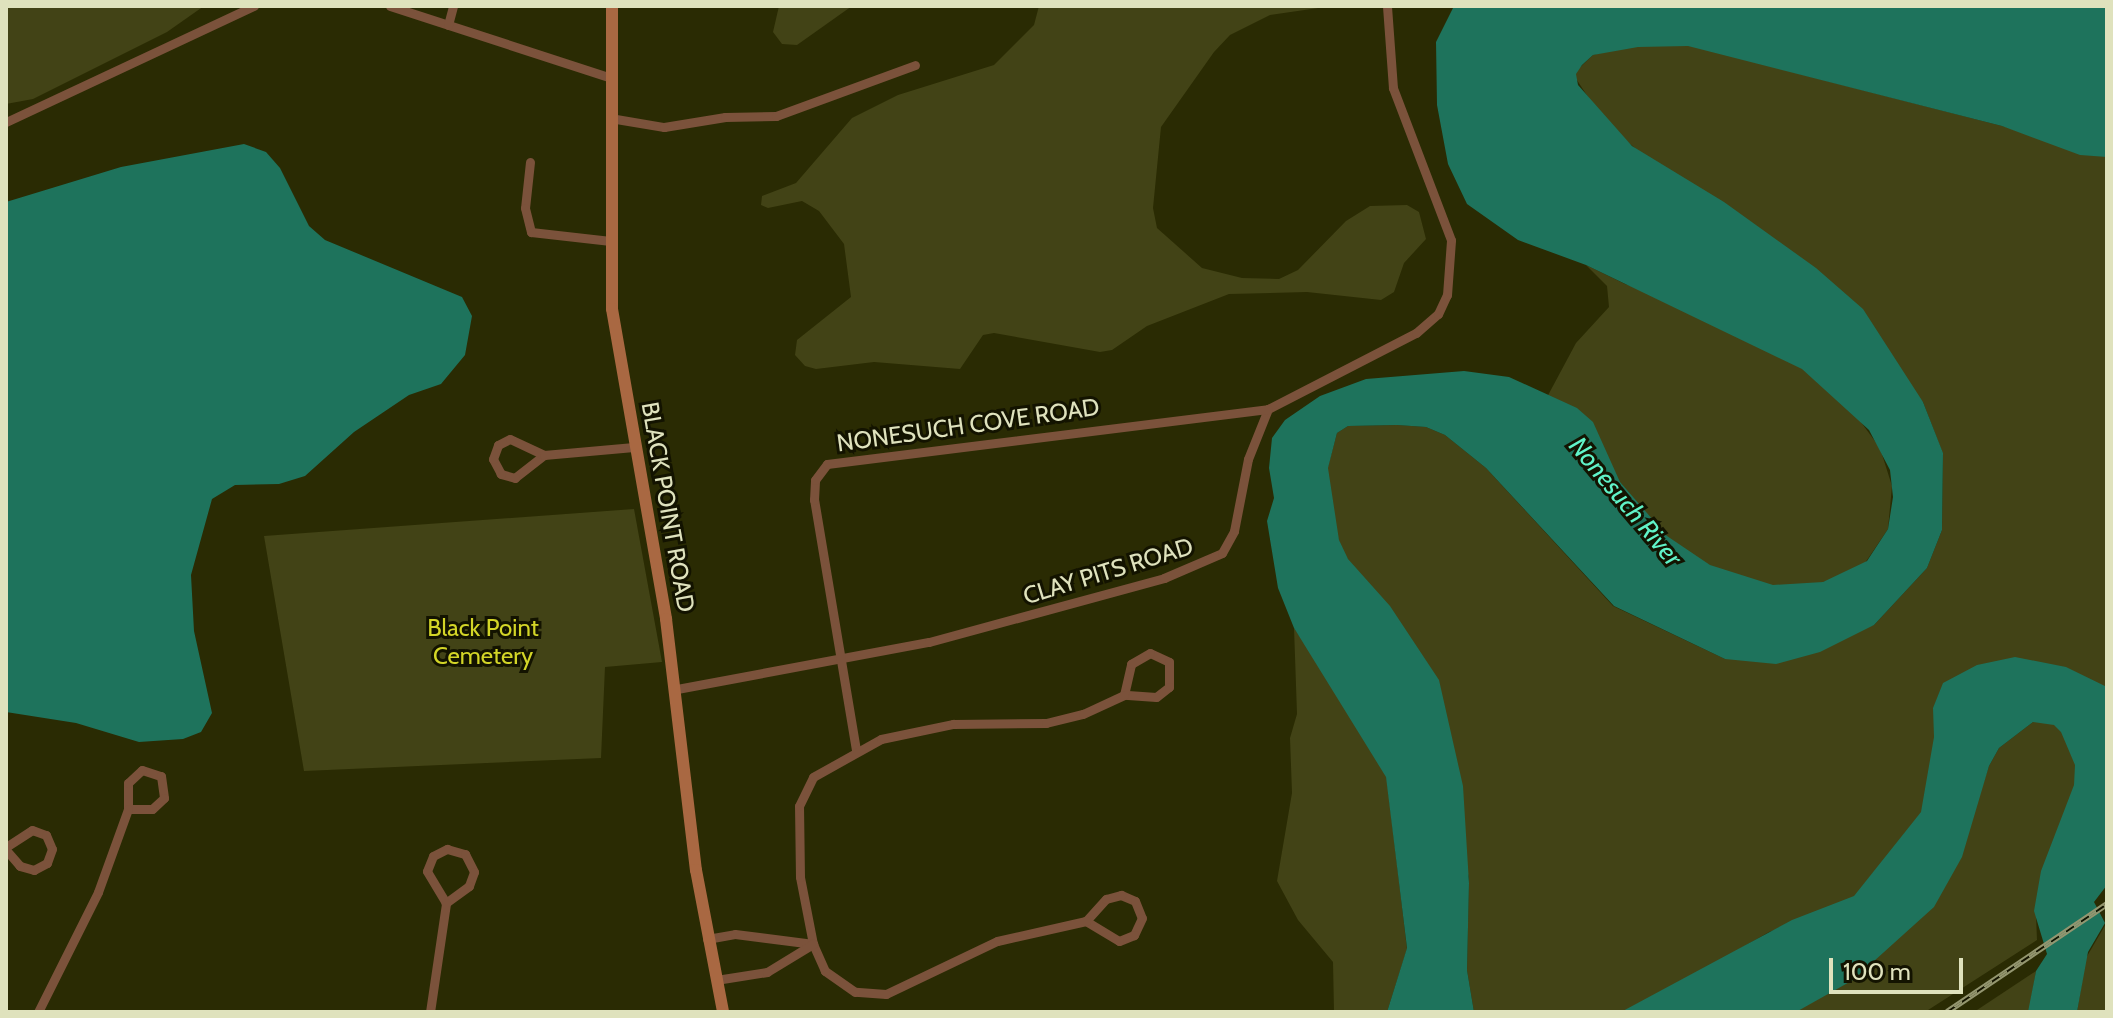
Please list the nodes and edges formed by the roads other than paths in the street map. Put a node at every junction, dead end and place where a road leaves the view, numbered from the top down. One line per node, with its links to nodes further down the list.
1 (254, 6): 10 (street)
2 (390, 6): 6 (street)
3 (453, 6): 6 (street)
4 (612, 6): 8 (main road, BLACK POINT ROAD)
5 (1387, 6): 13 (street)
6 (448, 25): 8 (street)
7 (915, 65): 9 (street)
8 (611, 78): 9 (main road, BLACK POINT ROAD)
9 (610, 118): 12 (main road, BLACK POINT ROAD)
10 (6, 122)
11 (530, 162): 12 (street)
12 (610, 241): 14 (main road, BLACK POINT ROAD)
13 (1268, 409): 16 (street, CLAY PITS ROAD); 16 (street, NONESUCH COVE ROAD)
14 (634, 447): 15 (street); 17 (main road, BLACK POINT ROAD)
15 (544, 455): 15 (street)
16 (837, 661): 17 (street, CLAY PITS ROAD); 19 (street)
17 (677, 689): 24 (main road, BLACK POINT ROAD)
18 (1124, 695): 18 (street); 19 (street)
19 (856, 750): 25 (street)
20 (128, 809): 20 (street); 27 (street)
21 (6, 848): 21 (street)
22 (446, 903): 22 (street); 28 (street)
23 (1086, 921): 23 (street); 25 (street)
24 (707, 939): 25 (street); 26 (main road, BLACK POINT ROAD)
25 (813, 944): 26 (street)
26 (716, 980): 29 (main road, BLACK POINT ROAD)
27 (38, 1012)
28 (430, 1012)
29 (723, 1012)

